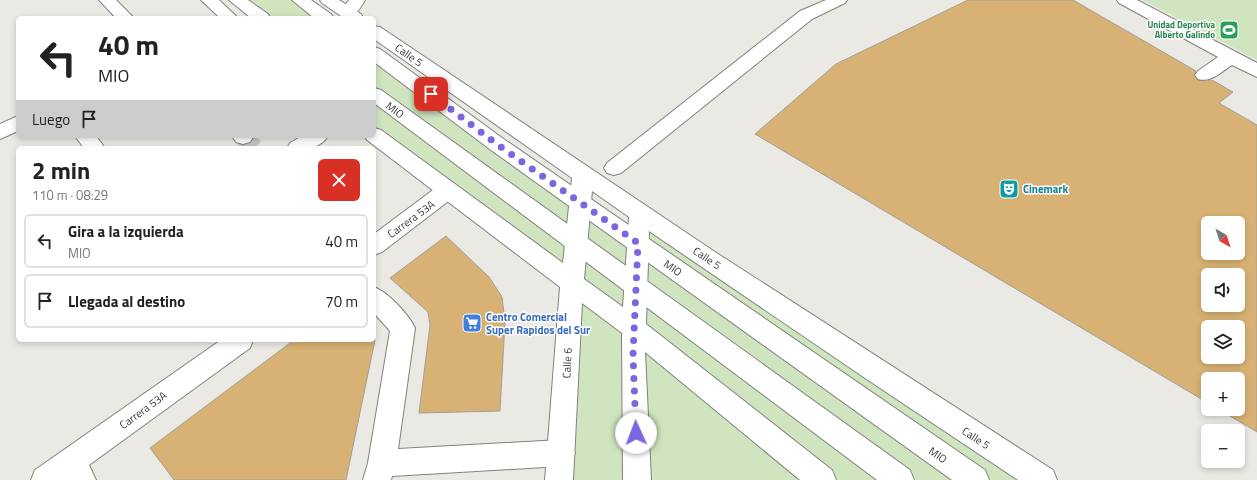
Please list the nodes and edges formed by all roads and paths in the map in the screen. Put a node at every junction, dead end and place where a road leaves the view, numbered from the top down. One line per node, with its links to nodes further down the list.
1 (107, 0): 10 (main road)
2 (208, 0): 11 (main road)
3 (237, 0): 12 (main road)
4 (300, 0): 13 (main road)
5 (328, 0): 9 (main road)
6 (839, 0): 28 (main road)
7 (1125, 0): 16 (main road)
8 (1143, 0): 17 (main road)
9 (353, 10)
10 (124, 16)
11 (228, 16)
12 (259, 16)
13 (322, 16)
14 (376, 32): 29 (main road, Calle 5)
15 (376, 54): 31 (main road, MIO)
16 (1231, 57): 18 (main road); 19 (main road)
17 (1257, 60)
18 (1257, 71)
19 (1204, 75)
20 (376, 96): 33 (main road, MIO)
21 (16, 124): 22 (main road)
22 (0, 132)
23 (376, 136): 30 (main road)
24 (87, 138): 26 (main road)
25 (314, 138): 27 (main road)
26 (93, 146)
27 (300, 146)
28 (614, 168)
29 (583, 174): 31 (main road, Calle 6); 32 (main road, Calle 5)
30 (448, 190): 35 (main road, Carrera 53A); 36 (main road)
31 (580, 202): 33 (main road, Calle 6); 34 (main road, MIO)
32 (640, 213): 34 (main road); 50 (main road, Calle 5)
33 (577, 242): 36 (main road, Calle 6); 37 (main road, MIO)
34 (638, 243): 37 (main road); 49 (main road, MIO)
35 (376, 244)
36 (573, 283): 39 (main road); 41 (main road, Calle 6)
37 (635, 285): 39 (main road); 48 (main road, MIO)
38 (376, 299): 43 (main road)
39 (634, 329): 46 (main road); 47 (main road)
40 (238, 342): 42 (main road, Carrera 53A)
41 (561, 453): 43 (main road); 45 (main road, Calle 6)
42 (76, 471): 44 (main road, Carrera 53A)
43 (379, 472)
44 (45, 480)
45 (560, 480)
46 (637, 480)
47 (822, 480)
48 (900, 480)
49 (975, 480)
50 (1043, 480)

